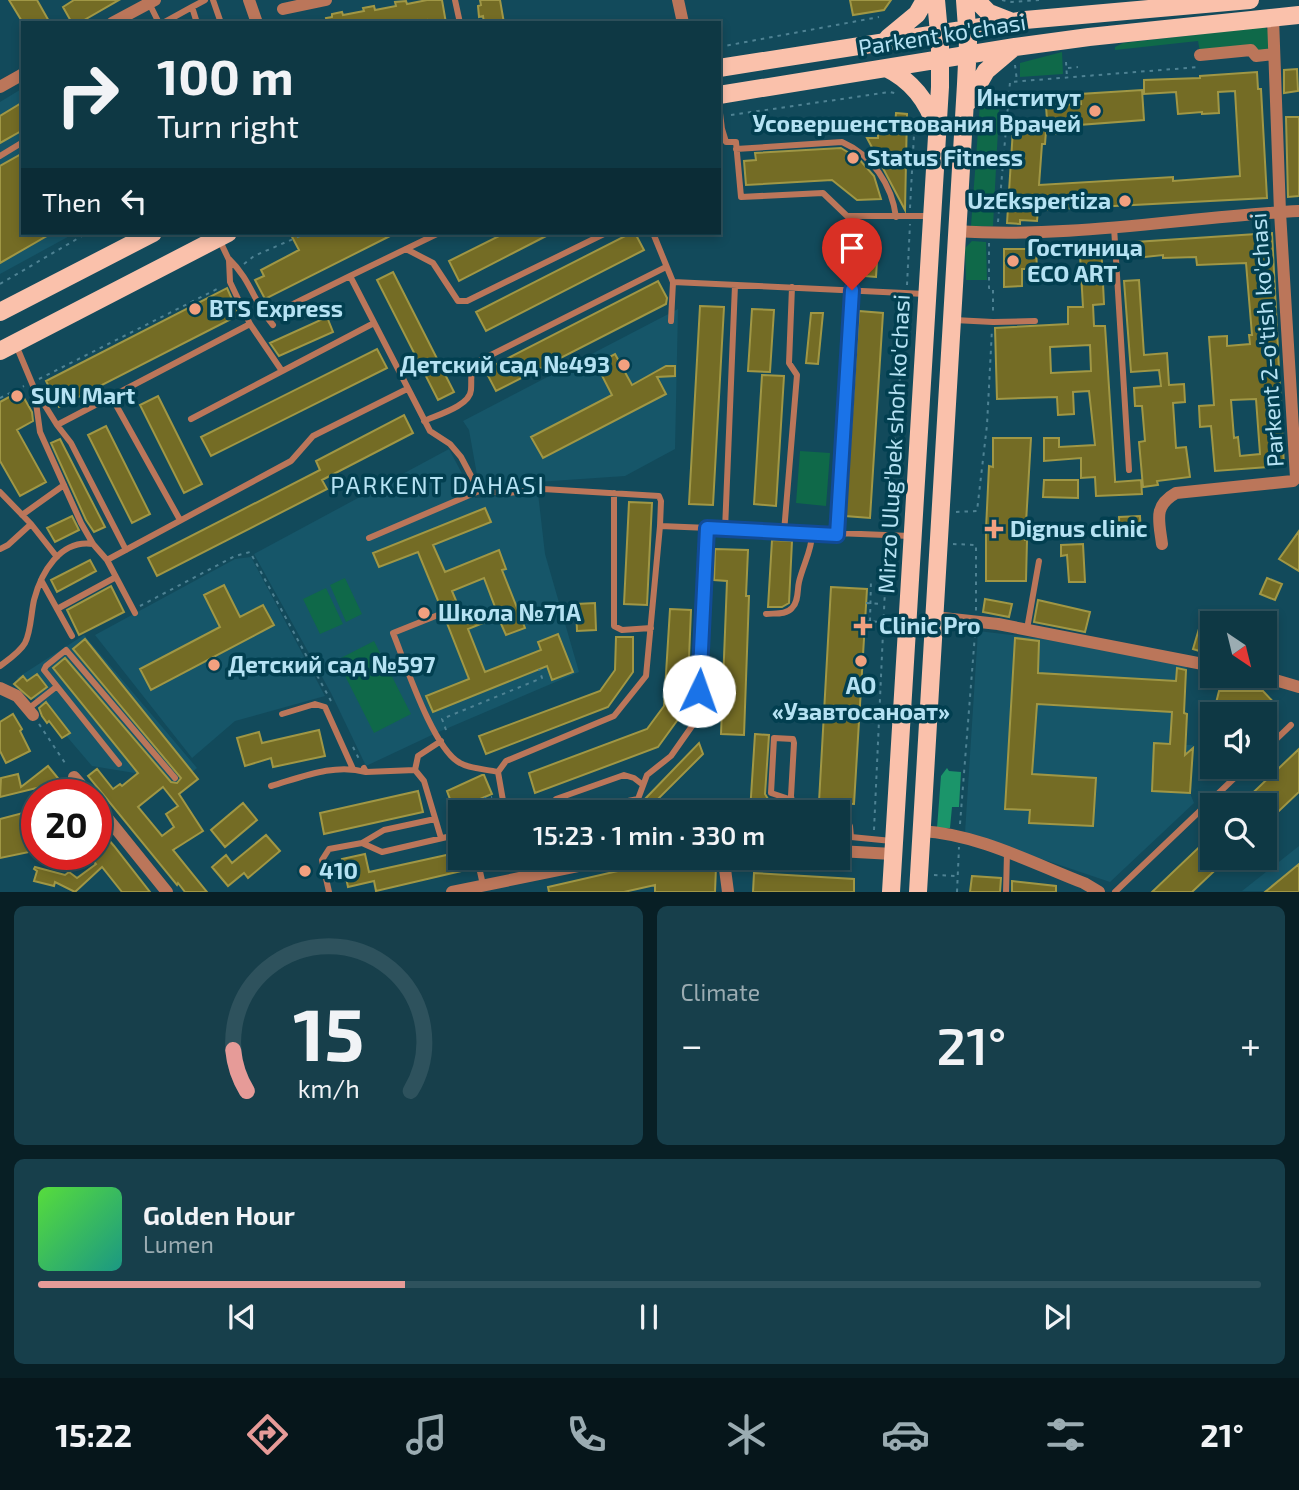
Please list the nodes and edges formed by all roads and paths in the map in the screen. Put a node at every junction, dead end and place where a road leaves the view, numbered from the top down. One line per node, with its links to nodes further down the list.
1 (205, 0): 17 (lane)
2 (213, 0): 26 (lane)
3 (250, 0): 27 (street)
4 (326, 0): 18 (street)
5 (455, 0): 28 (lane)
6 (678, 0): 29 (street)
7 (925, 0): 33 (main road)
8 (936, 0): 32 (main road, Mirzo Ulug'bek shoh ko'chasi)
9 (965, 0): 31 (main road)
10 (976, 0): 30 (main road)
11 (1002, 0): 12 (path)
12 (1039, 0)
13 (1250, 0): 15 (main road, Parkent ko'chasi)
14 (152, 2): 22 (street); 23 (lane)
15 (1203, 2): 16 (main road, Parkent ko'chasi)
16 (1153, 5): 30 (main road, Parkent ko'chasi)
17 (192, 7): 24 (lane); 25 (lane)
18 (283, 9)
19 (1299, 15): 21 (main road, Parkent ko'chasi)
20 (879, 17): 34 (path)
21 (1273, 18): 36 (main road, Parkent ko'chasi); 37 (street, Parkent 2-o'tish ko'chasi)
22 (116, 21)
23 (160, 21)
24 (165, 21)
25 (196, 21)
26 (221, 21)
27 (256, 21)
28 (460, 21)
29 (683, 21)
30 (1012, 22): 31 (main road, Parkent ko'chasi)
31 (967, 29): 32 (main road, Parkent ko'chasi); 35 (main road)
32 (939, 33): 33 (main road, Parkent ko'chasi); 35 (main road); 38 (main road, Mirzo Ulug'bek shoh ko'chasi)
33 (882, 41): 42 (main road, Parkent ko'chasi)
34 (721, 47)
35 (960, 50): 36 (main road, Parkent ko'chasi); 38 (main road, Parkent ko'chasi); 52 (main road)
36 (1015, 52): 47 (path); 52 (main road)
37 (1275, 54): 39 (street); 60 (street, Parkent 2-o'tish ko'chasi)
38 (940, 59): 43 (main road, Parkent ko'chasi); 55 (main road, Mirzo Ulug'bek shoh ko'chasi)
39 (1200, 61): 46 (path)
40 (1066, 62): 44 (path)
41 (1078, 67): 44 (path)
42 (721, 68)
43 (886, 68): 50 (main road, Parkent ko'chasi); 55 (main road)
44 (1066, 68): 46 (path)
45 (21, 75): 48 (street)
46 (1067, 78): 47 (path)
47 (1017, 82): 66 (path)
48 (0, 87)
49 (902, 94): 53 (path)
50 (721, 95)
51 (913, 108): 62 (path)
52 (964, 109): 65 (main road)
53 (721, 116)
54 (721, 131): 57 (lane)
55 (937, 132): 61 (main road, Mirzo Ulug'bek shoh ko'chasi)
56 (21, 143): 58 (lane)
57 (736, 149): 63 (lane); 63 (lane)
58 (0, 156)
59 (1299, 211): 60 (street)
60 (1280, 212): 64 (street); 126 (street, Parkent 2-o'tish ko'chasi)
61 (932, 215): 62 (lane); 87 (main road, Mirzo Ulug'bek shoh ko'chasi)
62 (910, 216): 63 (lane); 86 (path)
63 (896, 217)
64 (1114, 227): 66 (street); 106 (lane)
65 (957, 231): 66 (street); 90 (main road)
66 (993, 233)
67 (84, 235): 82 (path)
68 (149, 235): 89 (main road)
69 (223, 235): 76 (lane); 97 (main road)
70 (302, 235): 78 (path)
71 (435, 235): 75 (lane)
72 (602, 235): 75 (lane)
73 (654, 235): 77 (lane)
74 (989, 247): 93 (path)
75 (406, 249): 79 (lane)
76 (229, 259): 78 (lane); 80 (lane)
77 (667, 267): 81 (lane); 104 (lane)
78 (238, 268): 96 (lane)
79 (350, 276): 88 (lane); 94 (lane)
80 (230, 282): 95 (lane); 99 (path)
81 (673, 282): 83 (lane); 91 (lane)
82 (0, 284)
83 (735, 285): 84 (lane); 117 (lane)
84 (792, 287): 85 (lane); 118 (lane)
85 (852, 290): 86 (lane); 120 (lane)
86 (907, 292): 87 (lane); 121 (path)
87 (927, 294): 122 (main road, Mirzo Ulug'bek shoh ko'chasi)
88 (279, 311)
89 (0, 312)
90 (952, 320): 93 (lane); 124 (main road)
91 (671, 321)
92 (1035, 321): 93 (lane)
93 (993, 322): 111 (path)
94 (374, 323): 98 (lane); 100 (lane)
95 (250, 324): 98 (lane); 101 (lane)
96 (273, 325)
97 (7, 347): 99 (lane)
98 (282, 371): 103 (lane)
99 (33, 385): 102 (path); 105 (lane); 107 (lane)
100 (407, 389): 104 (lane); 113 (lane)
101 (111, 396): 105 (lane); 113 (lane)
102 (0, 398)
103 (191, 419)
104 (424, 421): 108 (lane)
105 (57, 425): 128 (lane)
106 (1129, 470)
107 (64, 485): 112 (lane); 125 (lane)
108 (479, 491): 110 (lane); 123 (lane)
109 (0, 492): 112 (lane)
110 (614, 493): 115 (lane); 147 (lane)
111 (953, 512)
112 (22, 515): 114 (lane)
113 (180, 520): 128 (lane)
114 (31, 524): 127 (lane); 129 (lane)
115 (660, 526): 116 (lane); 147 (lane)
116 (707, 528): 117 (lane); 172 (lane)
117 (725, 530): 118 (lane)
118 (784, 532): 119 (lane)
119 (812, 534): 120 (lane); 141 (lane)
120 (837, 535): 121 (lane)
121 (887, 535): 122 (lane); 137 (path)
122 (913, 536): 124 (main road); 189 (main road, Mirzo Ulug'bek shoh ko'chasi)
123 (369, 538)
124 (944, 541): 142 (main road); 143 (path)
125 (93, 544): 129 (lane); 130 (lane)
126 (1162, 544)
127 (0, 549)
128 (126, 550): 130 (lane)
129 (57, 557): 133 (lane)
130 (107, 561): 132 (lane)
131 (1040, 561): 148 (lane)
132 (116, 577): 138 (lane); 139 (lane)
133 (41, 580): 138 (lane); 151 (lane)
134 (871, 580): 136 (path)
135 (866, 603): 136 (path)
136 (871, 604): 137 (path); 145 (path)
137 (883, 604): 146 (path)
138 (57, 609): 149 (lane)
139 (134, 611): 157 (path)
140 (443, 613): 162 (lane)
141 (766, 614)
142 (934, 617): 143 (street); 183 (main road)
143 (976, 620): 148 (street); 184 (path)
144 (865, 621): 145 (path)
145 (870, 621): 146 (path)
146 (882, 623): 187 (path)
147 (651, 628): 168 (lane)
148 (1027, 629): 150 (street)
149 (72, 636)
150 (1200, 663)
151 (0, 666)
152 (539, 669): 162 (path)
153 (1278, 681): 154 (street)
154 (1299, 687)
155 (0, 688): 158 (street)
156 (56, 688): 158 (lane); 164 (lane); 170 (lane)
157 (334, 708)
158 (31, 712): 169 (path)
159 (282, 714): 165 (lane)
160 (1291, 725): 161 (lane)
161 (1277, 738)
162 (441, 741): 167 (lane); 168 (lane)
163 (352, 744): 166 (path)
164 (120, 764)
165 (353, 769): 166 (lane); 173 (lane)
166 (365, 770): 167 (lane)
167 (415, 770): 180 (lane)
168 (498, 772): 174 (lane)
169 (74, 777)
170 (175, 778)
171 (1233, 779): 208 (lane)
172 (643, 785): 176 (lane); 178 (lane)
173 (271, 786)
174 (500, 794): 175 (path); 177 (lane)
175 (485, 797)
176 (556, 799)
177 (502, 800)
178 (633, 800)
179 (792, 800): 179 (lane)
180 (435, 819): 186 (lane); 188 (lane)
181 (112, 824): 199 (street)
182 (850, 826): 187 (lane)
183 (921, 831): 184 (street); 192 (main road)
184 (959, 836): 191 (street); 197 (path)
185 (448, 837): 186 (lane)
186 (441, 838): 188 (lane)
187 (874, 840): 189 (lane)
188 (362, 843): 200 (lane)
189 (894, 847): 190 (street); 192 (main road); 203 (main road, Mirzo Ulug'bek shoh ko'chasi)
190 (850, 850)
191 (1007, 853): 206 (lane); 207 (street)
192 (920, 855): 204 (main road)
193 (480, 870): 198 (lane)
194 (557, 870): 198 (street)
195 (727, 870): 202 (street)
196 (928, 874): 197 (path)
197 (958, 876): 205 (path)
198 (483, 885): 201 (street)
199 (167, 891)
200 (329, 891)
201 (452, 891)
202 (728, 891)
203 (891, 891)
204 (918, 891)
205 (957, 891)
206 (1006, 891)
207 (1098, 891)
208 (1115, 891)

